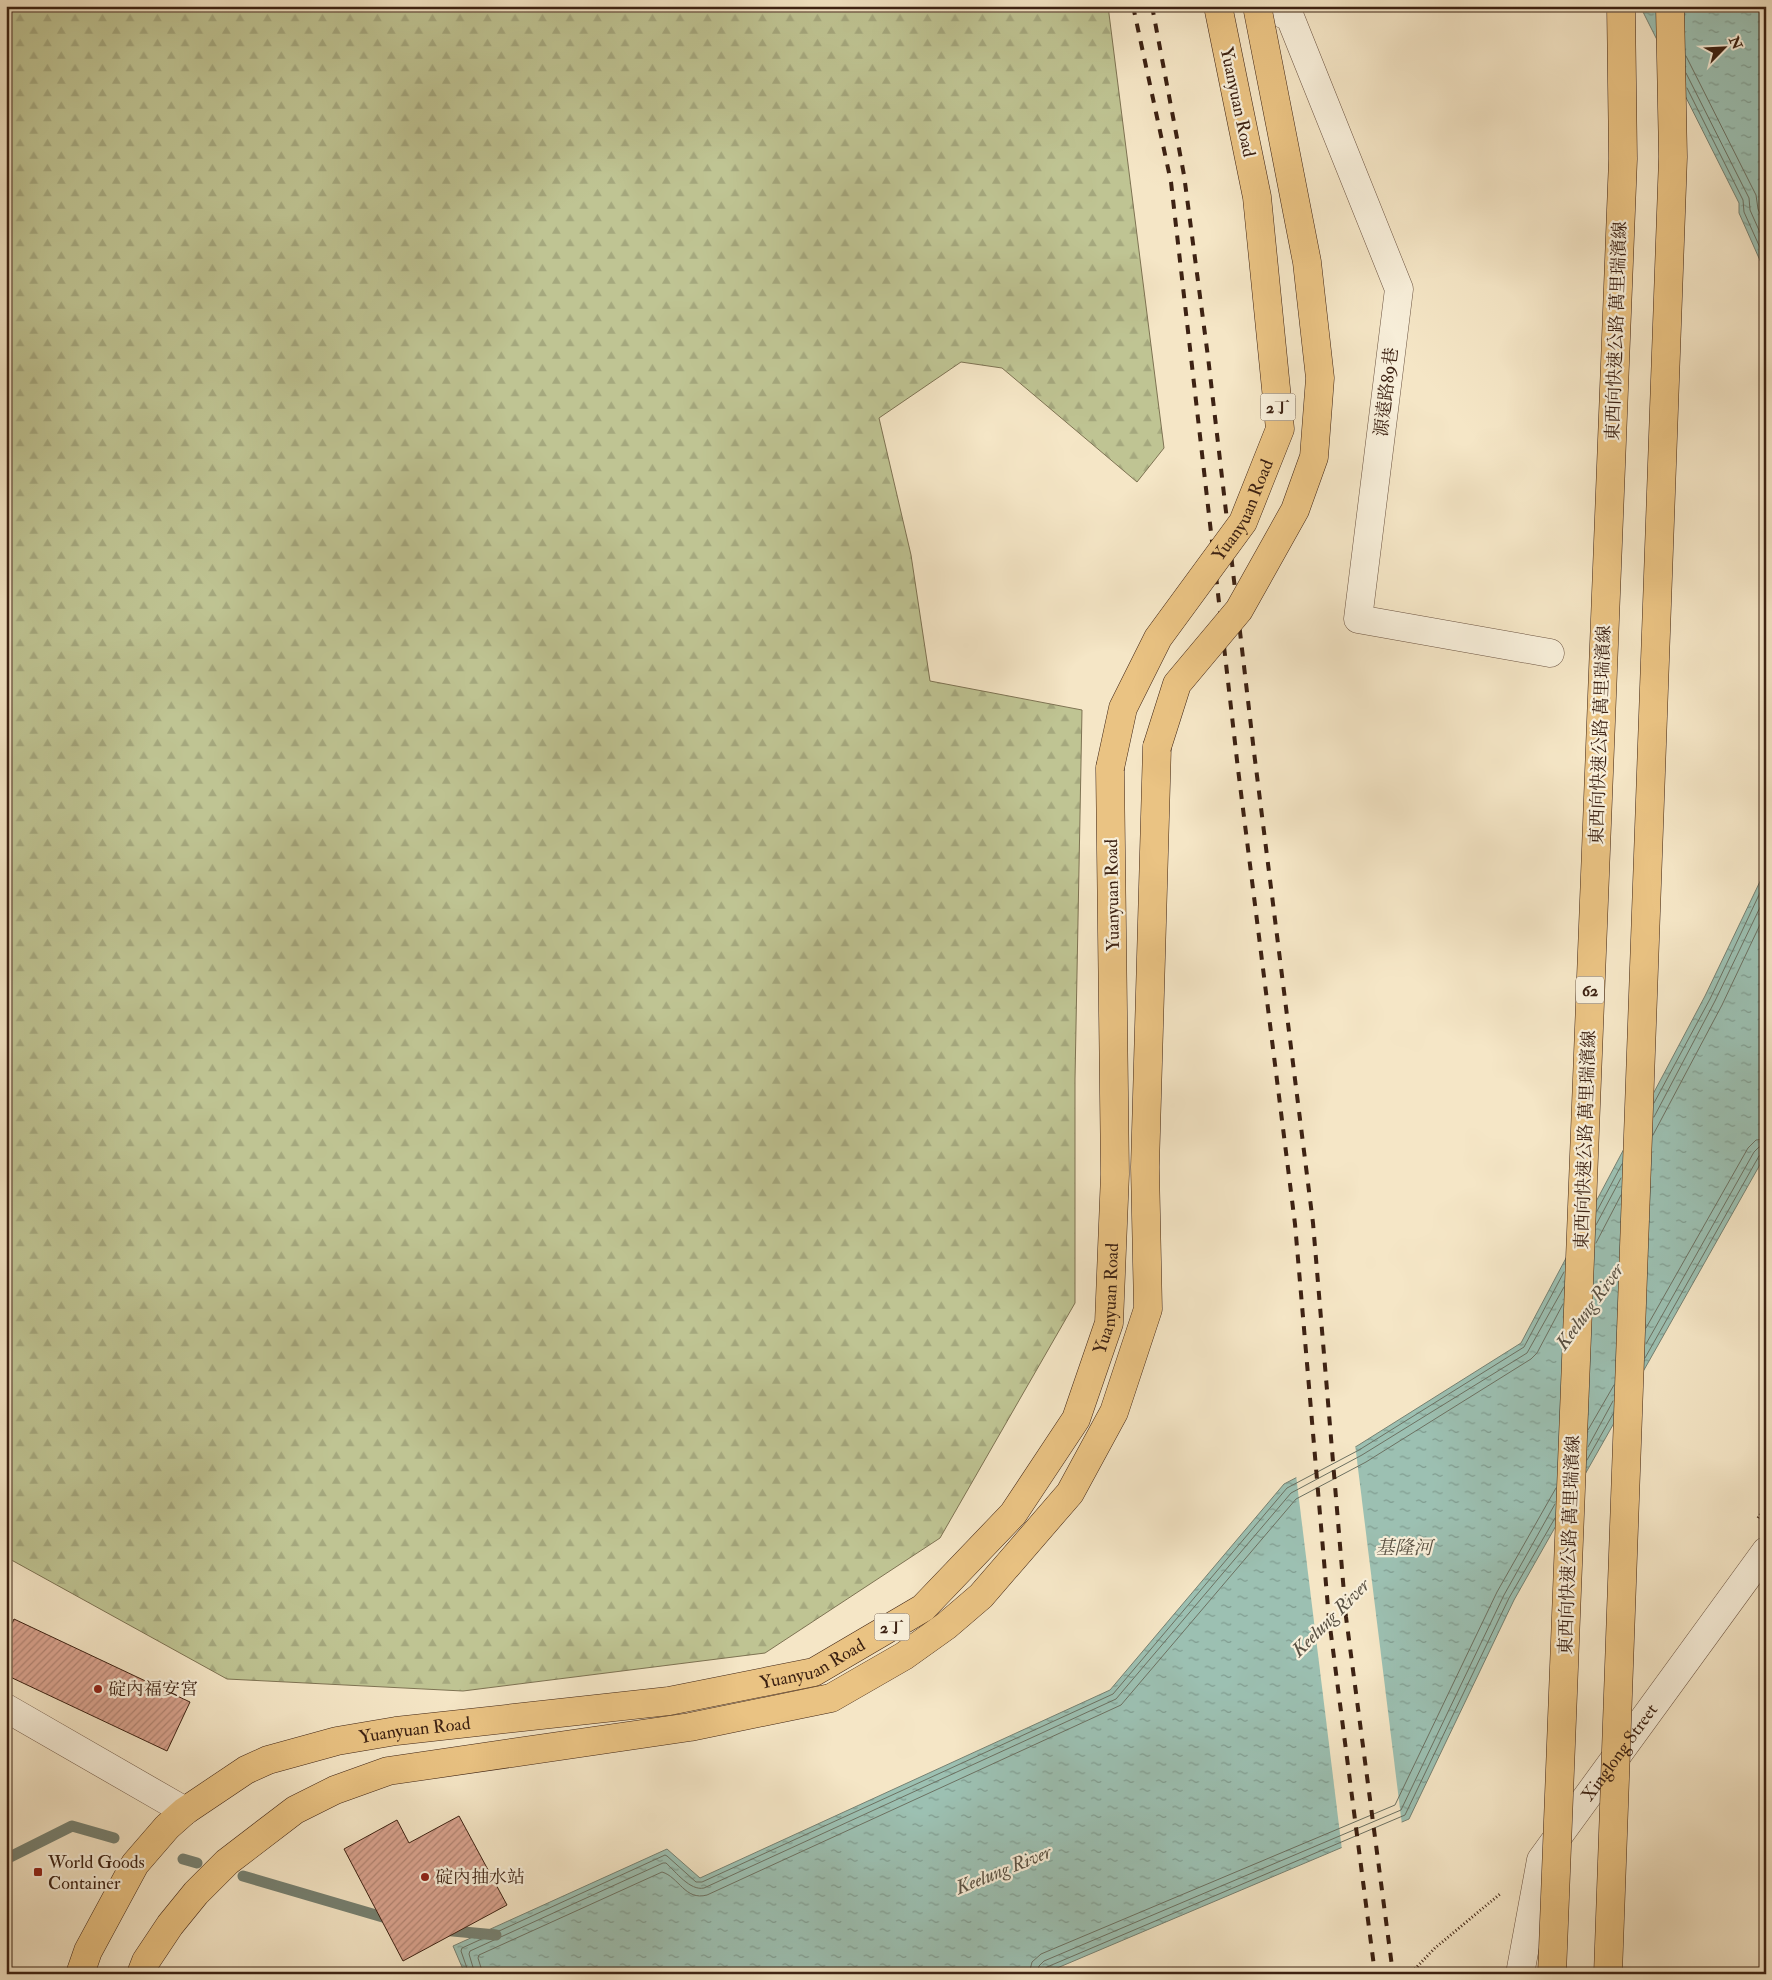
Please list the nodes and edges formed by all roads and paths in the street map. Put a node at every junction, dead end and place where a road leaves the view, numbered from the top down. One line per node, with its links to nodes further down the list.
1 (1218, 6): 9 (main road, Yuanyuan Road / 2丁, bridge)
2 (1256, 6): 12 (main road, Yuanyuan Road / 2丁, bridge)
3 (1264, 6): 6 (street, 源遠路89巷)
4 (1621, 6): 15 (main road, 東西向快速公路 萬里瑞濱線 / 62, bridge)
5 (1670, 6): 16 (main road, bridge)
6 (1550, 653)
7 (1766, 1551): 10 (street, Xinglong Street)
8 (6, 1708): 9 (street)
9 (185, 1811): 11 (main road, Yuanyuan Road / 2丁)
10 (1541, 1860): 13 (path); 14 (street, Xinglong Street)
11 (80, 1974)
12 (141, 1974)
13 (1410, 1974)
14 (1520, 1974)
15 (1552, 1974)
16 (1608, 1974)

